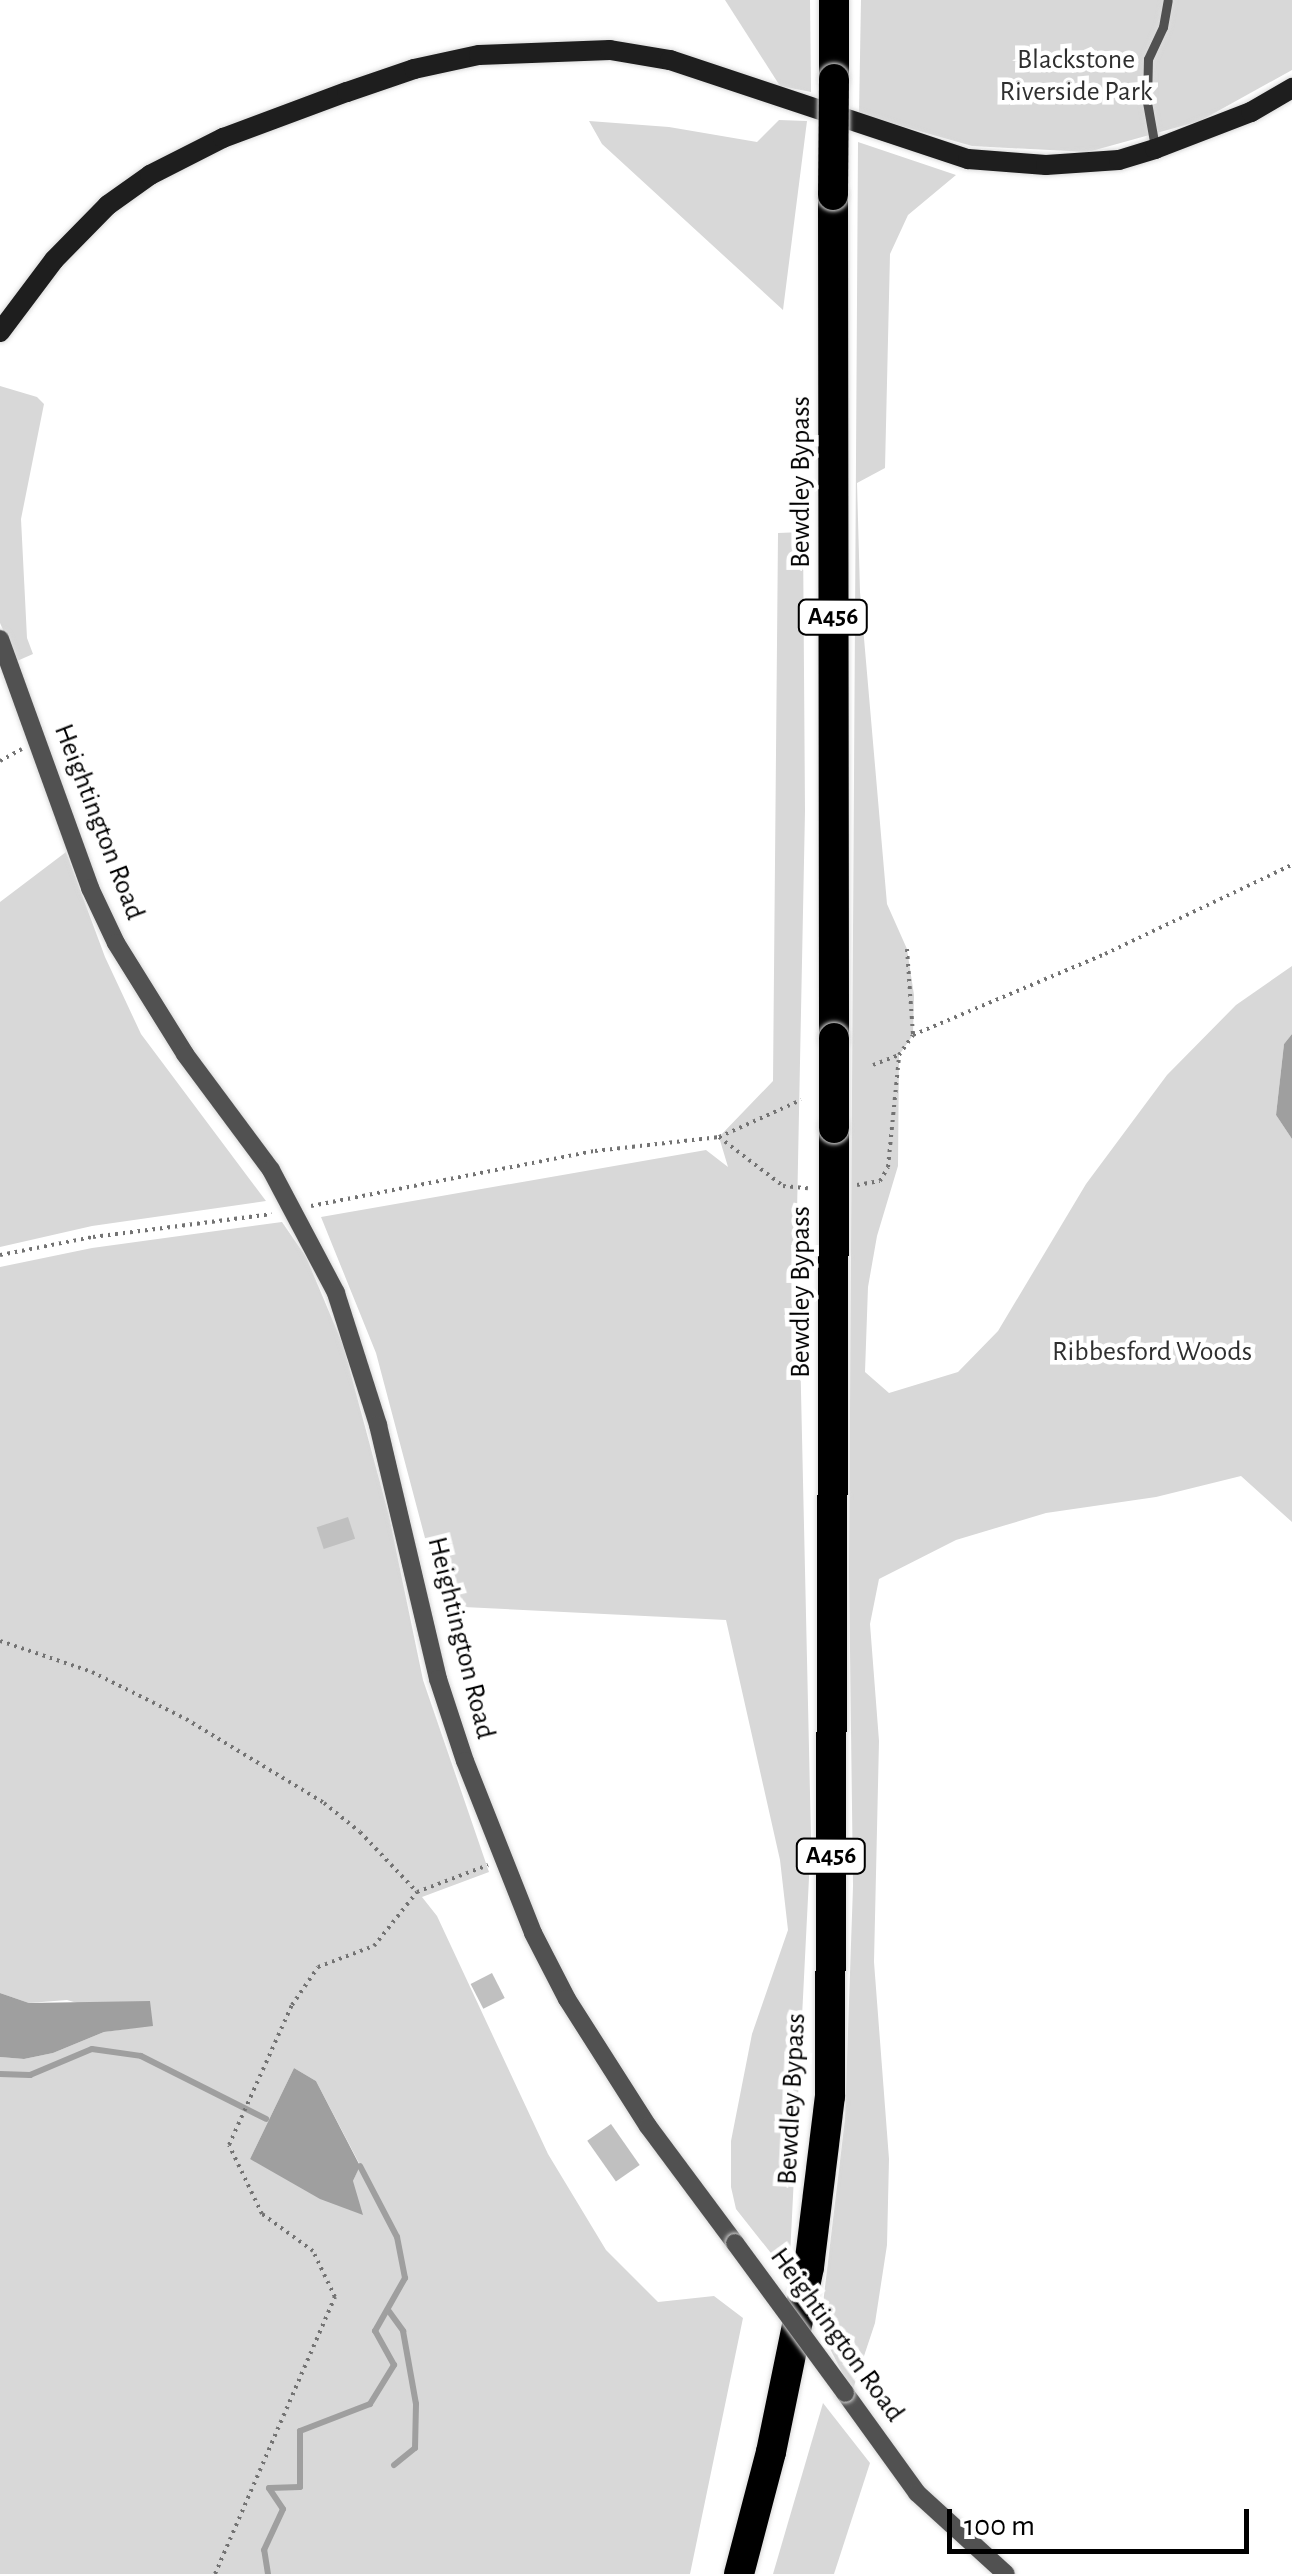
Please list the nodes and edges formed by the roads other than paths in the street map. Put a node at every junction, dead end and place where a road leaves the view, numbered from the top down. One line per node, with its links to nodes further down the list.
1 (834, 0): 7 (highway, Bewdley Bypass / A456, bridge)
2 (1168, 0): 4 (lane)
3 (1292, 88): 4 (main road)
4 (1155, 150): 5 (main road)
5 (0, 332)
6 (0, 640): 8 (street, Heightington Road, bridge)
7 (739, 2574)
8 (1006, 2574)

